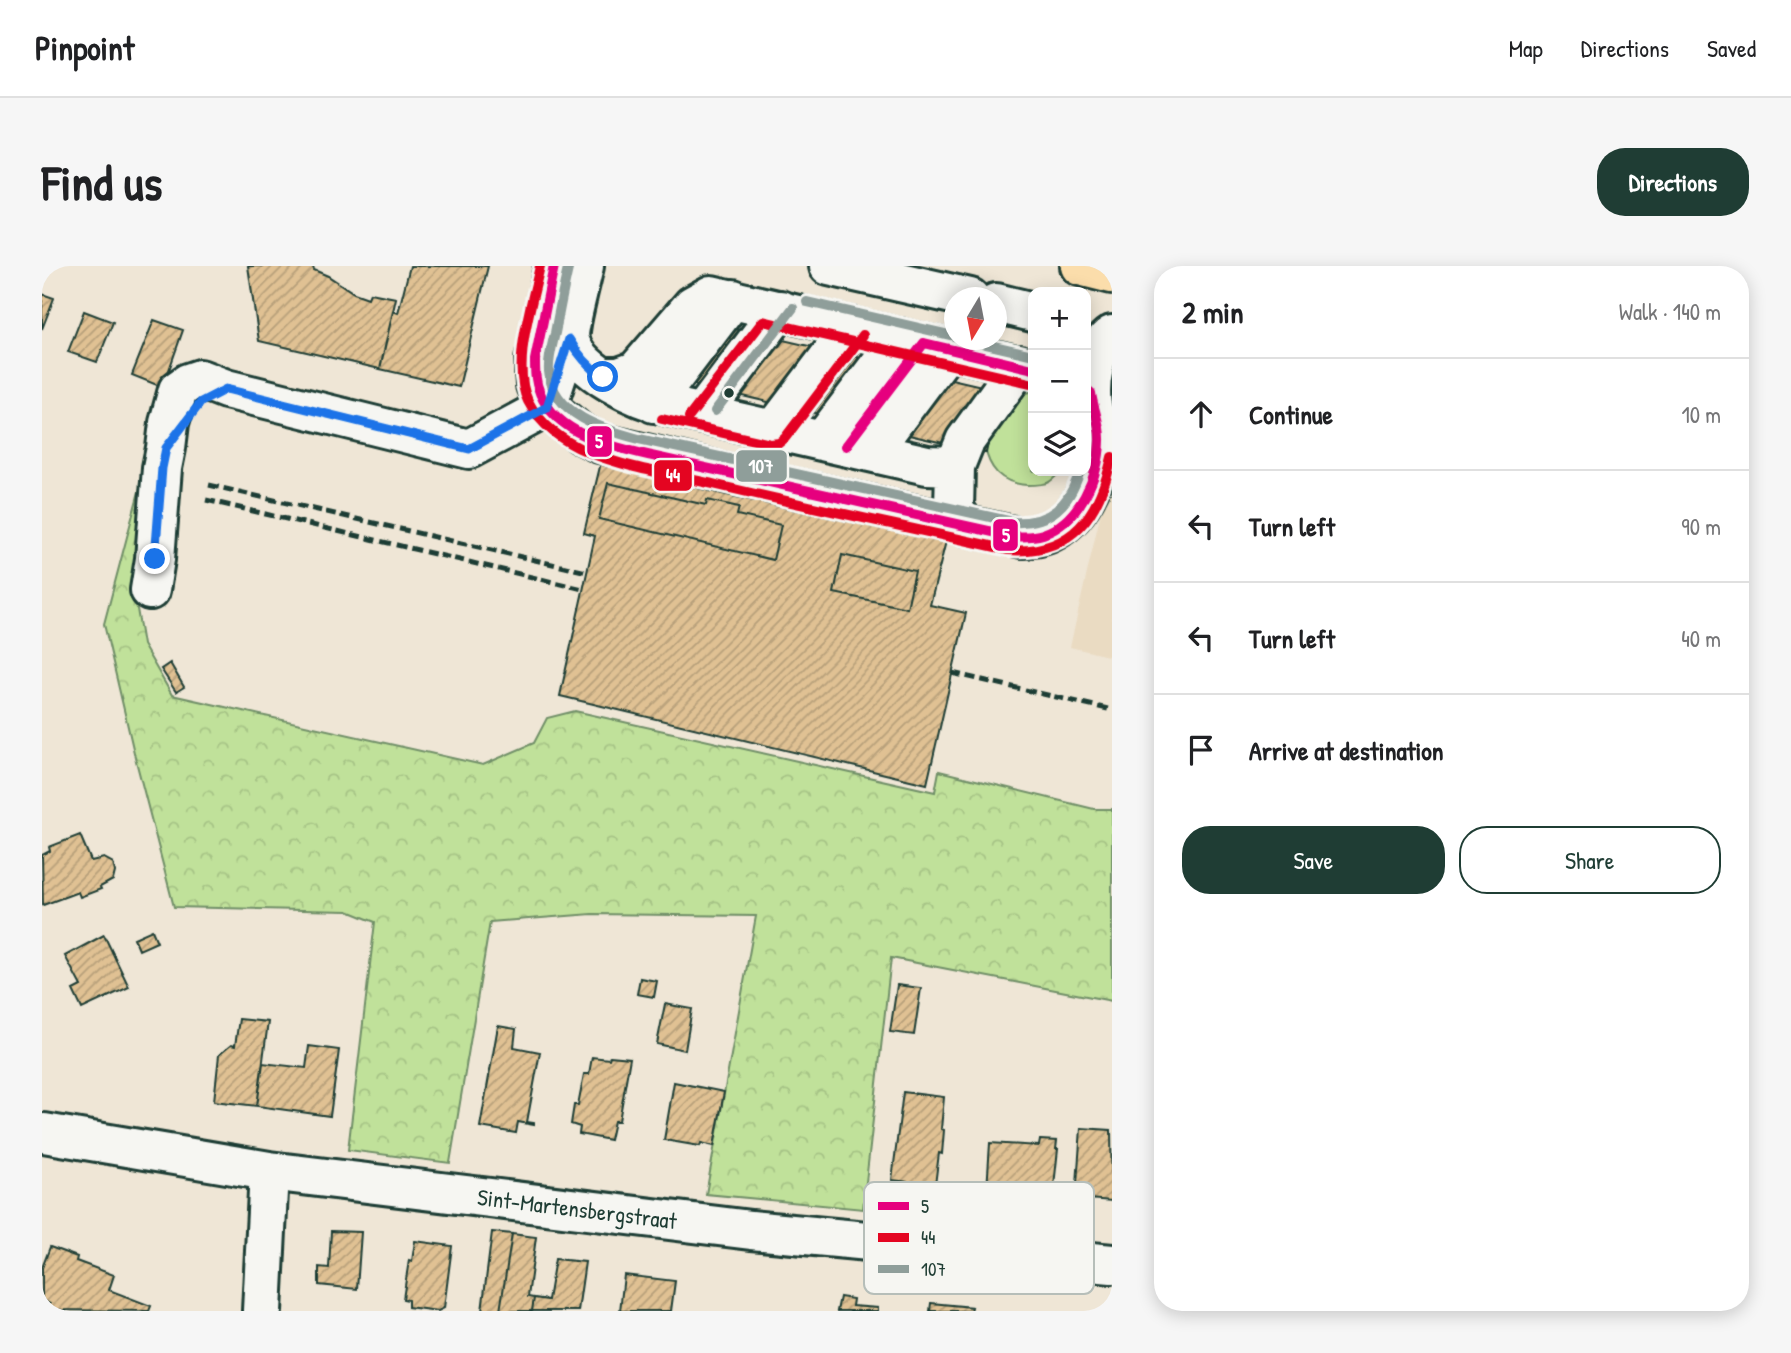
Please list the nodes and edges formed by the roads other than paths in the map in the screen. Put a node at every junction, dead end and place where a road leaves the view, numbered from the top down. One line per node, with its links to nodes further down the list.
1 (554, 266): 17 (street)
2 (584, 266): 13 (street)
3 (830, 266): 6 (street)
4 (1080, 266): 5 (main road)
5 (1112, 274)
6 (944, 292)
7 (1007, 306): 8 (street)
8 (1028, 311)
9 (1091, 324): 10 (street)
10 (1112, 329)
11 (888, 335): 14 (street); 18 (street); 18 (street); 18 (street); 18 (street)
12 (1112, 335): 15 (street)
13 (569, 339): 14 (street); 17 (street)
14 (603, 377): 18 (street)
15 (1091, 379)
16 (1091, 401): 19 (street)
17 (547, 407): 19 (street); 20 (street)
18 (799, 435): 19 (street)
19 (966, 526)
20 (150, 590)
21 (43, 1130): 22 (street, Sint-Martensbergstraat)
22 (269, 1171): 23 (street, Sint-Martensbergstraat); 26 (street)
23 (864, 1241)
24 (1094, 1262): 25 (street, Sint-Martensbergstraat)
25 (1112, 1264)
26 (262, 1311)

